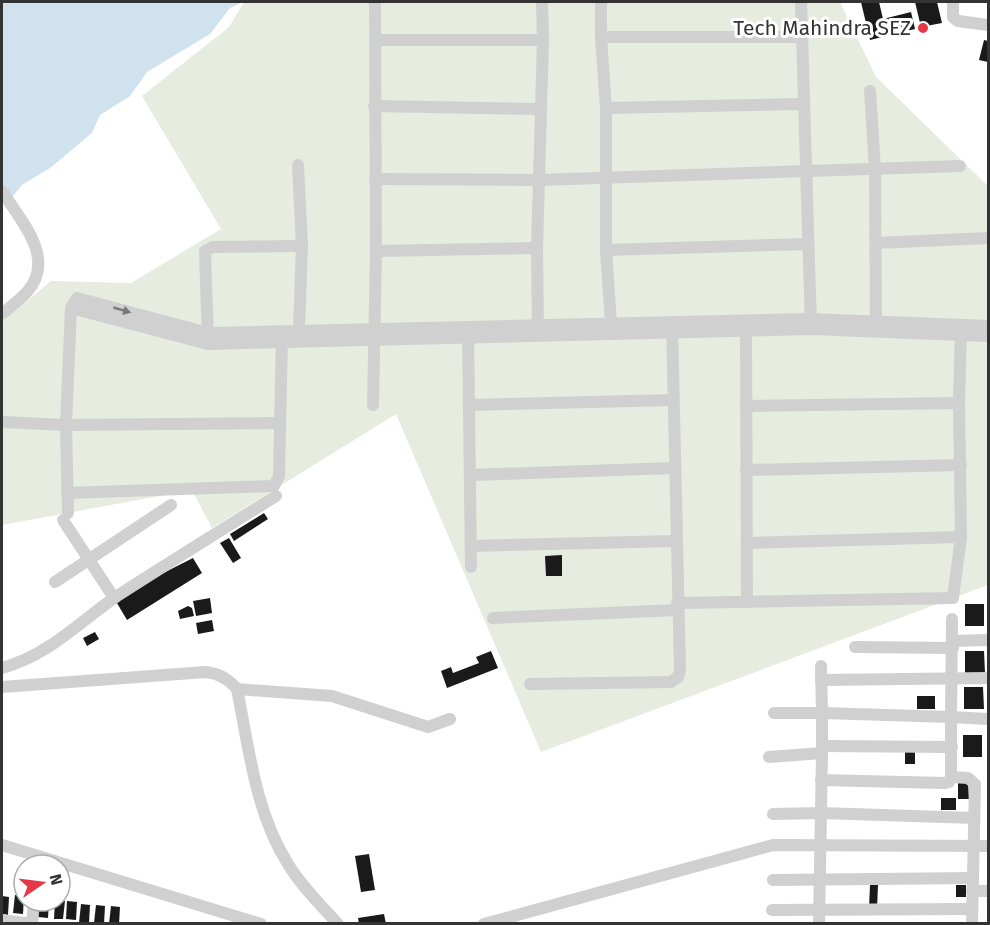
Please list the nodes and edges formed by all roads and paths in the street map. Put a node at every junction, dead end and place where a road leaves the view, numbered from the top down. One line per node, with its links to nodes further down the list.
1 (375, 2): 9 (street)
2 (542, 2): 10 (street)
3 (602, 2): 8 (street)
4 (801, 2): 7 (street)
5 (953, 2): 6 (street)
6 (988, 25)
7 (801, 37): 8 (street); 12 (street)
8 (601, 38): 14 (street)
9 (376, 40): 10 (street); 13 (street)
10 (543, 40): 15 (street)
11 (870, 91): 18 (street)
12 (802, 104): 14 (street); 19 (street)
13 (374, 106): 15 (street); 21 (street)
14 (606, 108): 20 (street)
15 (539, 109): 22 (street)
16 (298, 165): 27 (street)
17 (960, 166): 18 (street)
18 (875, 168): 19 (street); 25 (street)
19 (805, 171): 20 (street); 26 (street)
20 (605, 177): 22 (street); 29 (street)
21 (375, 179): 22 (street); 30 (street)
22 (539, 180): 28 (street)
23 (2, 191): 31 (street)
24 (988, 238): 25 (street)
25 (876, 243): 34 (street)
26 (807, 244): 29 (street); 32 (street)
27 (302, 246): 40 (street); 45 (street)
28 (537, 248): 30 (street); 38 (street)
29 (606, 250): 37 (street)
30 (376, 251): 42 (street)
31 (3, 310)
32 (811, 324): 33 (street); 34 (street)
33 (746, 326): 36 (street); 50 (street)
34 (876, 326): 39 (street)
35 (988, 326): 39 (street)
36 (672, 327): 37 (street); 46 (street)
37 (609, 329): 38 (street)
38 (538, 330): 41 (street)
39 (961, 330): 44 (street); 47 (street)
40 (299, 331): 42 (street); 43 (street)
41 (468, 332): 42 (street); 49 (street)
42 (372, 334): 43 (street); 48 (street)
43 (281, 336): 45 (street); 52 (street)
44 (988, 336)
45 (208, 339): 53 (street)
46 (673, 400): 49 (street); 55 (street)
47 (959, 403): 50 (street); 54 (street)
48 (373, 405)
49 (469, 405): 57 (street)
50 (746, 406): 56 (street)
51 (2, 422): 53 (street)
52 (279, 423): 53 (street); 58 (street)
53 (66, 425): 58 (street)
54 (961, 465): 56 (street); 61 (street)
55 (674, 468): 57 (street); 62 (street)
56 (746, 470): 63 (street)
57 (470, 475): 64 (street)
58 (67, 493): 65 (street)
59 (276, 496): 68 (street)
60 (171, 505): 65 (street)
61 (961, 537): 63 (street); 69 (street)
62 (676, 542): 64 (street); 70 (street)
63 (747, 543): 69 (street)
64 (471, 546): 66 (street)
65 (90, 561): 67 (street); 68 (street)
66 (471, 567)
67 (55, 582)
68 (114, 598): 77 (street)
69 (747, 602): 70 (street)
70 (677, 607): 71 (street); 81 (street)
71 (493, 618)
72 (952, 619): 74 (street)
73 (988, 640): 74 (street)
74 (953, 644): 75 (street); 78 (street)
75 (855, 647)
76 (821, 666): 80 (street)
77 (2, 668)
78 (953, 678): 79 (street); 80 (street); 86 (street)
79 (988, 678)
80 (821, 680): 85 (street)
81 (530, 684)
82 (2, 687): 83 (street)
83 (237, 689): 87 (street); 113 (street)
84 (774, 713): 85 (street)
85 (822, 713): 86 (street); 90 (street)
86 (951, 717): 88 (street); 89 (street)
87 (450, 718)
88 (988, 718)
89 (952, 747): 90 (street); 92 (street)
90 (822, 749): 91 (street); 93 (street)
91 (769, 757)
92 (951, 777): 93 (street); 94 (street)
93 (821, 780): 96 (street)
94 (974, 804): 95 (street); 98 (street)
95 (988, 804)
96 (821, 813): 97 (street); 98 (street); 100 (street)
97 (773, 814)
98 (974, 818): 101 (street)
99 (2, 845): 112 (street)
100 (821, 845): 101 (street); 103 (street); 114 (street)
101 (973, 846): 102 (street); 105 (street)
102 (988, 846)
103 (820, 879): 104 (street); 105 (street); 110 (street)
104 (773, 880)
105 (972, 885): 106 (street); 107 (street)
106 (988, 891)
107 (972, 909): 110 (street); 115 (street)
108 (772, 910): 110 (street)
109 (33, 913): 111 (street)
110 (820, 918)
111 (2, 920)
112 (261, 924)
113 (338, 924)
114 (484, 924)
115 (972, 924)

